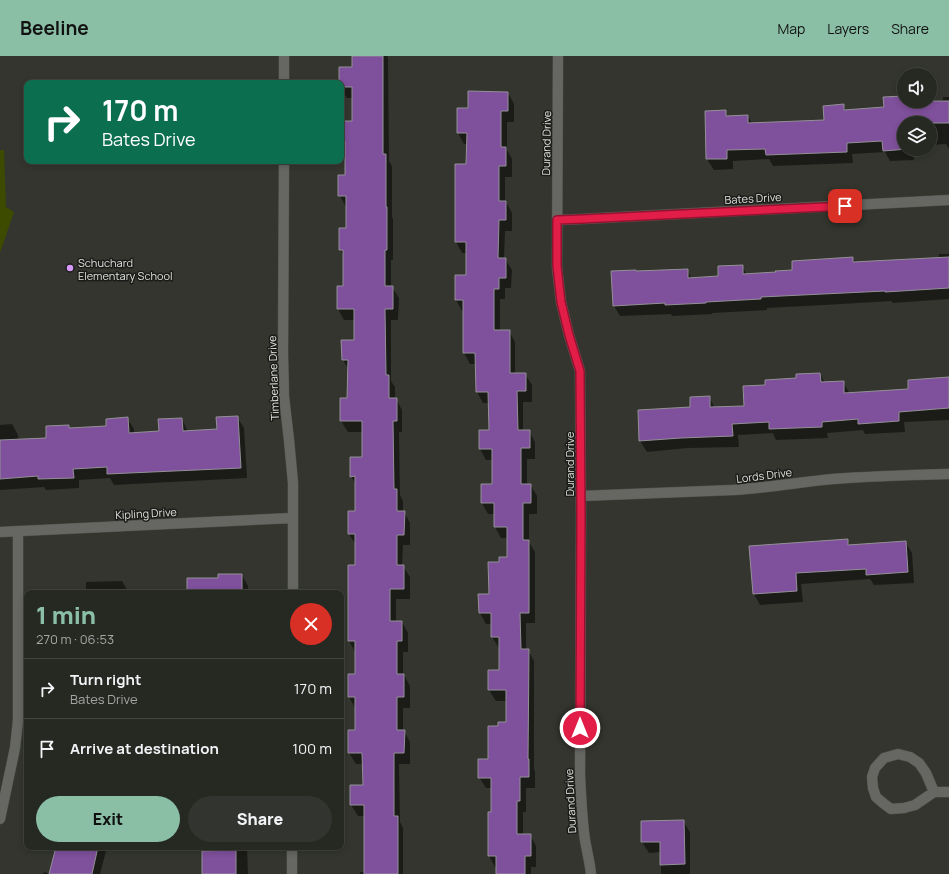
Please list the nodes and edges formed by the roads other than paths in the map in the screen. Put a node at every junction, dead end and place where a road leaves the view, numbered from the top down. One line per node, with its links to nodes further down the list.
1 (284, 56): 3 (street)
2 (558, 56): 6 (street, Durand Drive)
3 (284, 80)
4 (284, 164): 9 (street, Timberlane Drive)
5 (949, 200): 6 (street, Bates Drive)
6 (557, 220): 8 (street, Durand Drive)
7 (949, 474): 8 (street, Lords Drive)
8 (581, 496): 18 (street, Durand Drive)
9 (293, 518): 10 (street, Kipling Drive); 12 (street, Timberlane Drive)
10 (18, 531): 11 (street, Kipling Drive); 15 (street)
11 (0, 532)
12 (293, 590)
13 (934, 792): 13 (street); 14 (street)
14 (949, 792)
15 (0, 819)
16 (292, 850): 17 (street)
17 (292, 874)
18 (591, 874)

